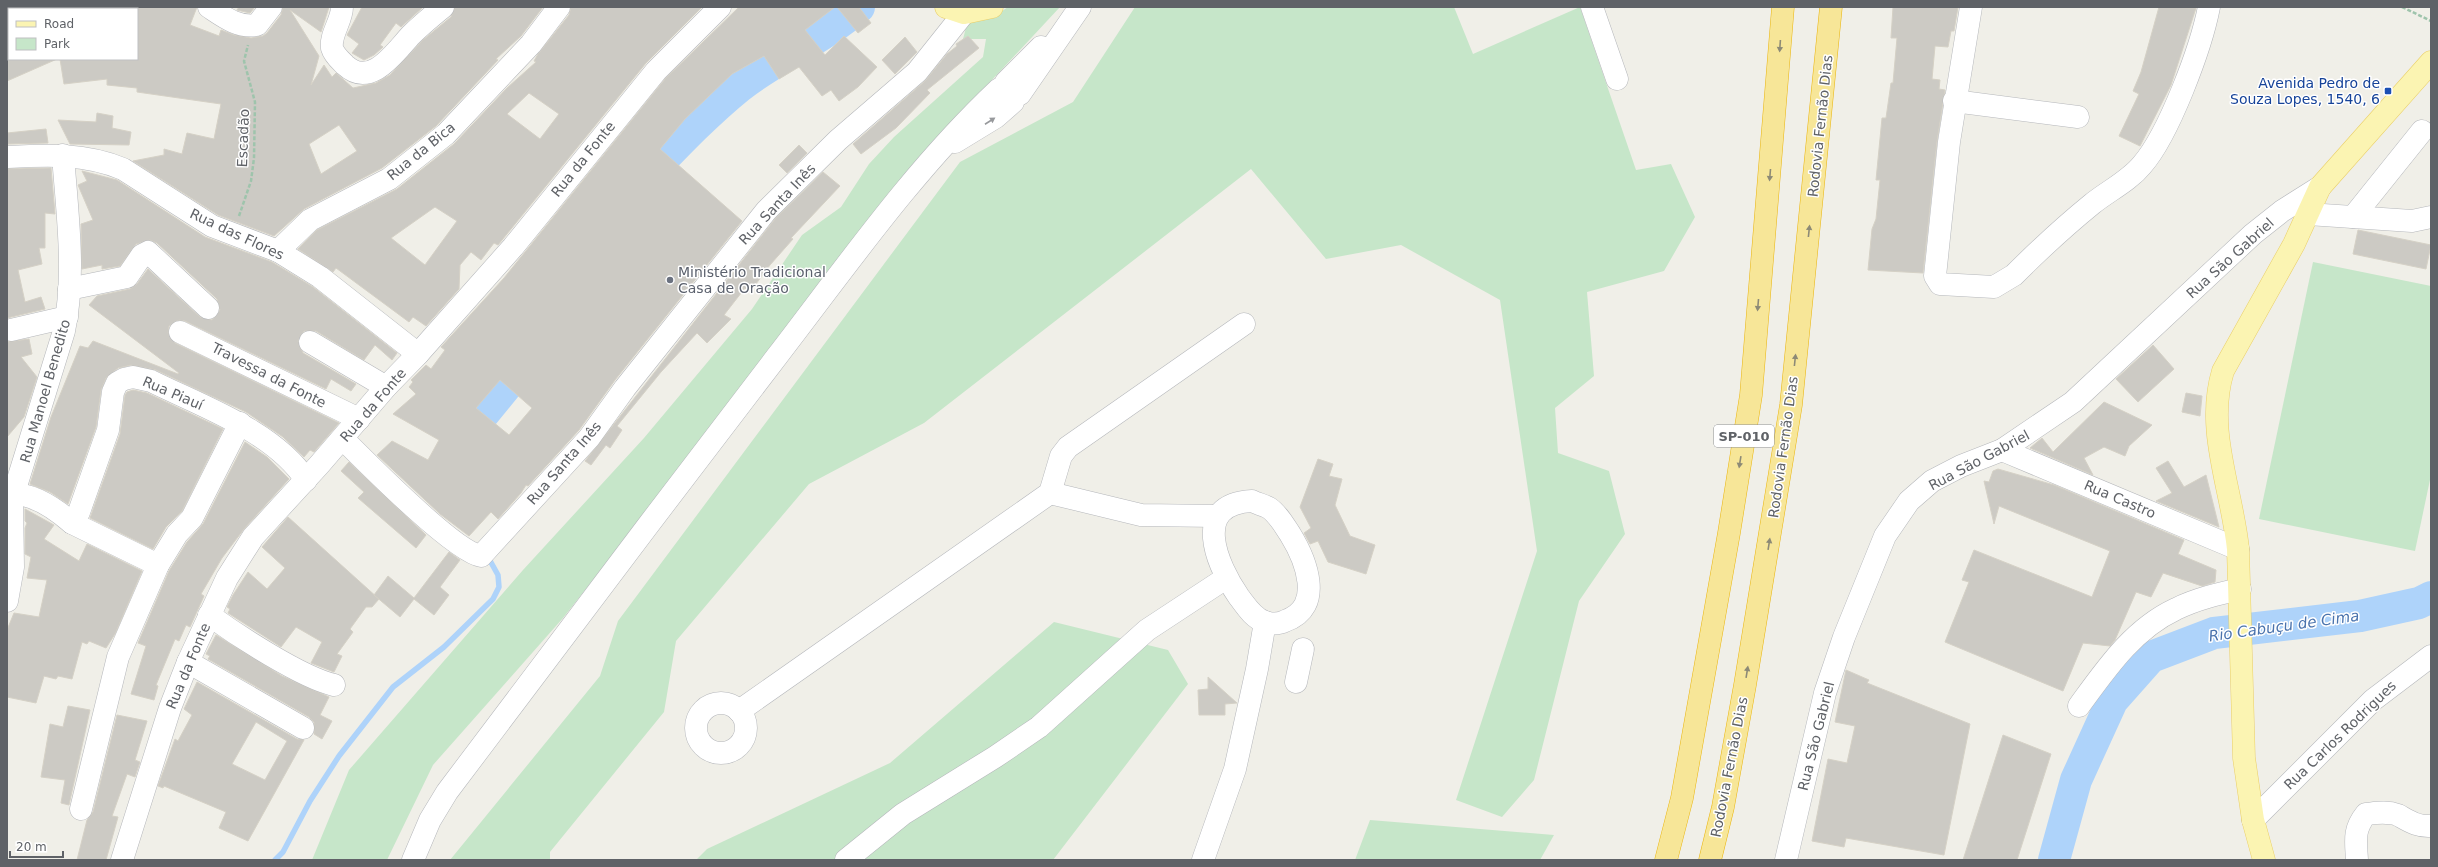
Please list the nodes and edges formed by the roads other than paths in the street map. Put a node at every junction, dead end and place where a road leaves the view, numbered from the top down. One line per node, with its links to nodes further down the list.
1 (209, 7): 2 (street)
2 (271, 7)
3 (342, 7): 4 (street)
4 (443, 7)
5 (559, 7): 26 (street, Rua da Bica)
6 (720, 7): 34 (street, Rua da Fonte)
7 (992, 7): 13 (main road)
8 (1592, 7): 16 (street)
9 (1783, 7): 67 (highway, SP-010, one-way to 67)
10 (1831, 7): 68 (highway, Rodovia Fernão Dias / SP-010, one-way to 10)
11 (1971, 7): 17 (street)
12 (2209, 7): 17 (street)
13 (955, 10): 38 (street, Rua Santa Inês)
14 (1074, 14): 64 (street)
15 (2431, 62): 22 (main road)
16 (1616, 79)
17 (1954, 102): 18 (street)
18 (2078, 117)
19 (2422, 131): 24 (street)
20 (62, 155): 21 (street, Rua das Flores); 26 (street, Rua das Flores); 27 (street, Rua Manoel Benedito)
21 (7, 157)
22 (2320, 187): 23 (main road); 39 (street, Rua São Gabriel)
23 (2308, 214): 24 (street); 45 (main road)
24 (2353, 217): 25 (street)
25 (2431, 217)
26 (278, 251): 34 (street, Rua das Flores)
27 (69, 289): 28 (street); 29 (street, Rua Manoel Benedito)
28 (208, 308)
29 (67, 317): 31 (street); 42 (street, Rua Manoel Benedito)
30 (1244, 324): 41 (street)
31 (11, 330)
32 (180, 332): 36 (street, Travessa da Fonte)
33 (310, 342): 35 (street)
34 (418, 354): 35 (street, Rua da Fonte)
35 (386, 387): 36 (street, Rua da Fonte)
36 (359, 419): 38 (street, Rua da Fonte)
37 (240, 423): 40 (street, Rua Piauí); 44 (street, Rua Piauí); 46 (street)
38 (343, 439): 40 (street, Rua da Fonte)
39 (2002, 450): 45 (street, Rua Castro); 69 (street, Rua São Gabriel)
40 (306, 480): 50 (street, Rua da Fonte)
41 (1050, 493): 43 (street); 58 (street)
42 (11, 496): 44 (street); 49 (street, Rua Manoel Benedito)
43 (1217, 516): 47 (street); 51 (street)
44 (72, 523): 46 (street)
45 (2238, 549): 48 (main road)
46 (158, 565): 60 (street)
47 (1226, 578): 51 (street); 65 (street)
48 (2240, 593): 57 (street); 61 (main road)
49 (7, 601)
50 (209, 615): 54 (street, Rua da Fonte); 56 (street)
51 (1264, 622): 66 (street)
52 (1304, 649): 55 (street)
53 (2431, 656): 61 (street, Rua Carlos Rodrigues)
54 (188, 662): 59 (street); 63 (street, Rua da Fonte)
55 (1296, 682)
56 (334, 685)
57 (2079, 706)
58 (739, 711)
59 (303, 728)
60 (81, 809)
61 (2253, 820): 70 (main road)
62 (2431, 826): 71 (street)
63 (122, 860)
64 (413, 860)
65 (846, 860)
66 (1204, 860)
67 (1666, 860)
68 (1710, 860)
69 (1786, 860)
70 (2264, 860)
71 (2357, 860)

